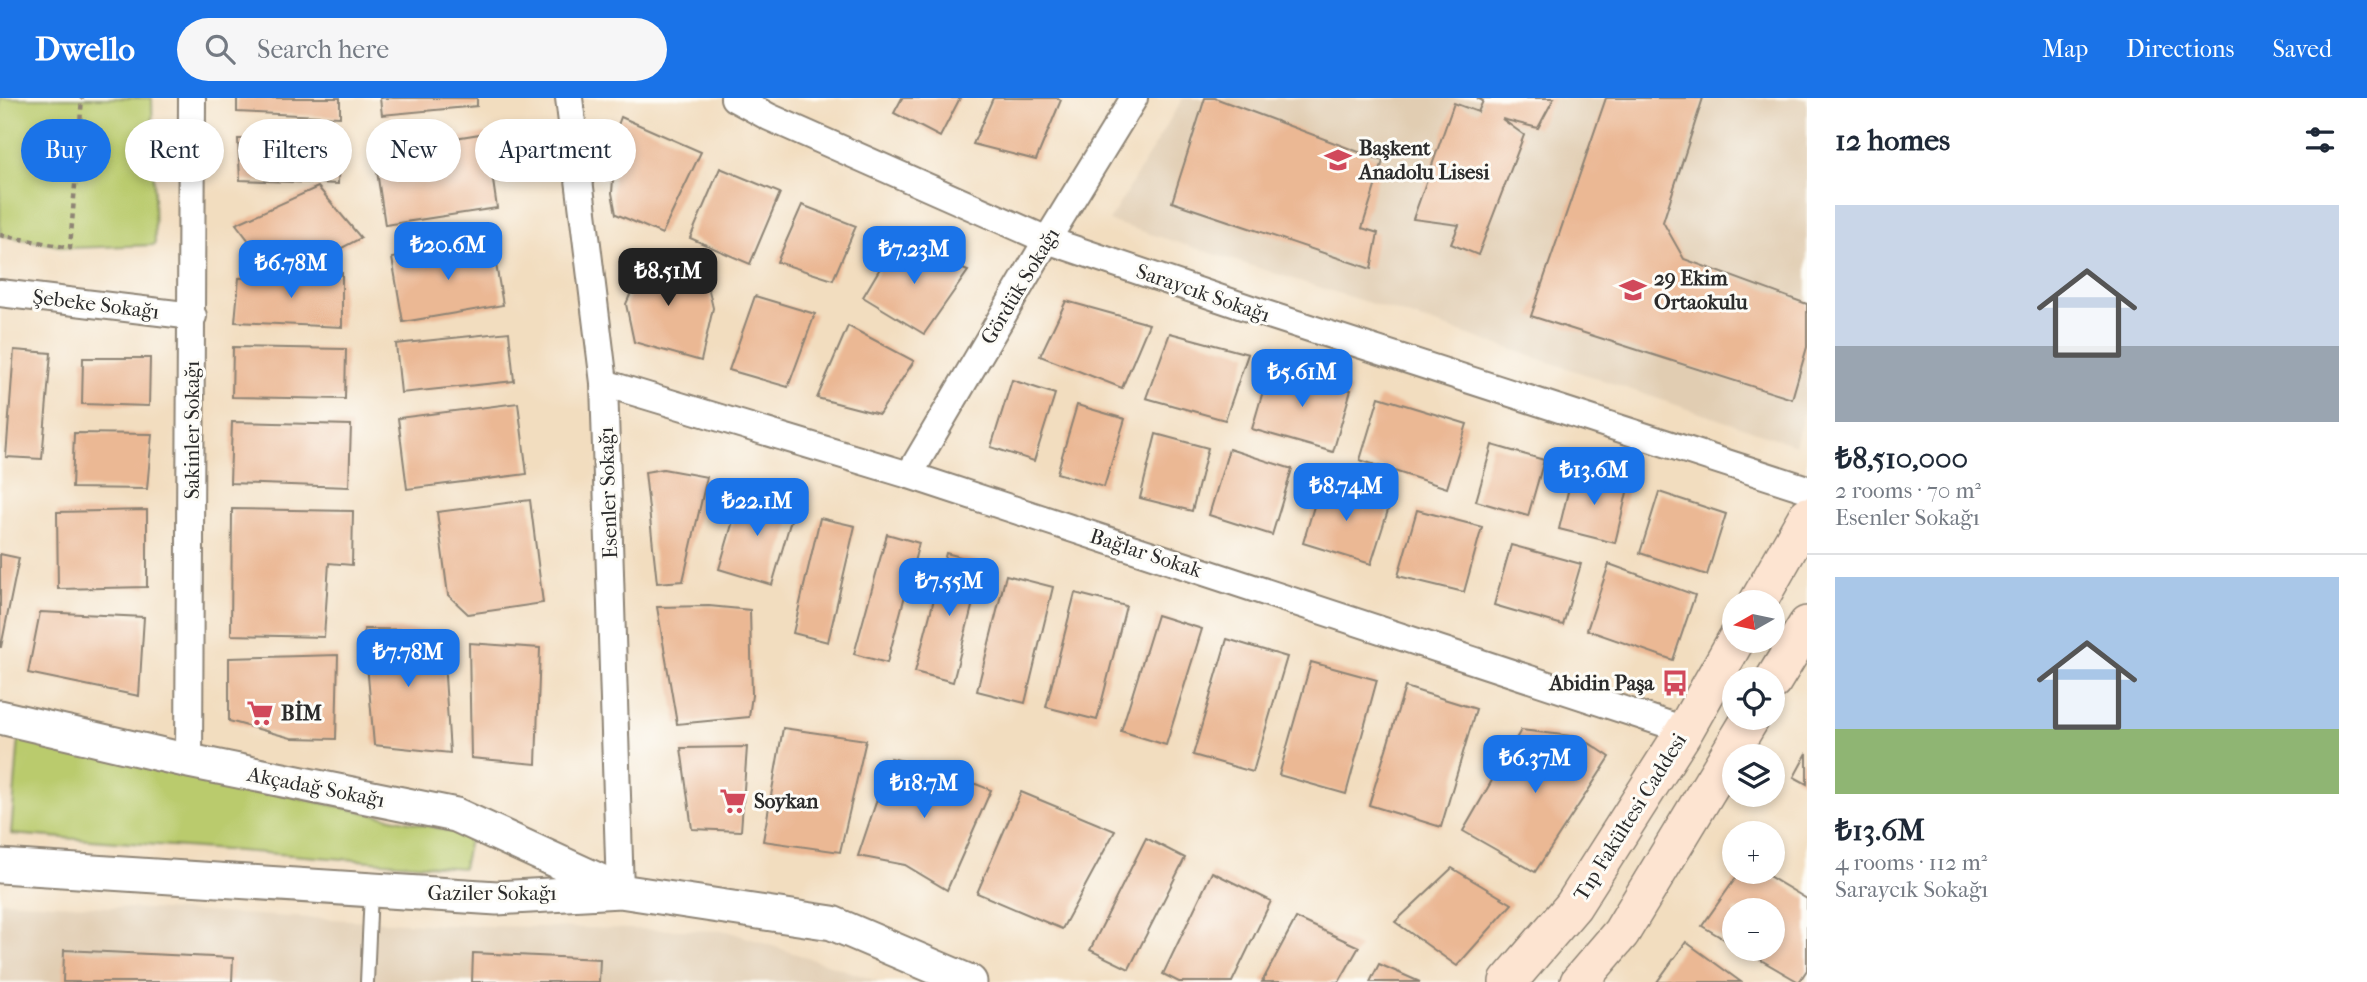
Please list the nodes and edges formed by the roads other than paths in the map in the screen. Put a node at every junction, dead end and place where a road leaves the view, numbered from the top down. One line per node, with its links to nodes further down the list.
1 (192, 98): 7 (street, Sakinler Sokağı)
2 (569, 98): 8 (street, Esenler Sokağı)
3 (1134, 98): 5 (street, Gördük Sokağı)
4 (736, 99): 5 (street, Saraycık Sokağı)
5 (1047, 240): 9 (street, Gördük Sokağı); 10 (street, Saraycık Sokağı)
6 (0, 293): 7 (street, Şebeke Sokağı)
7 (192, 316): 19 (street, Sakinler Sokağı)
8 (604, 383): 9 (street, Bağlar Sokak); 22 (street, Esenler Sokağı)
9 (909, 475): 17 (street, Bağlar Sokak)
10 (1807, 489)
11 (1807, 516): 12 (main road)
12 (1765, 590)
13 (1807, 625): 15 (main road)
14 (1729, 653): 17 (main road, Tıp Fakültesi Caddesi)
15 (1782, 667)
16 (0, 717): 19 (street, Akçadağ Sokağı)
17 (1685, 730): 25 (main road, Tıp Fakültesi Caddesi)
18 (1744, 730): 26 (main road)
19 (189, 761): 22 (street, Akçadağ Sokağı)
20 (0, 866): 21 (street, Gaziler Sokağı)
21 (372, 890): 22 (street, Gaziler Sokağı); 23 (lane)
22 (620, 891): 24 (street, Gaziler Sokağı)
23 (367, 982)
24 (970, 982)
25 (1508, 982)
26 (1579, 982)

